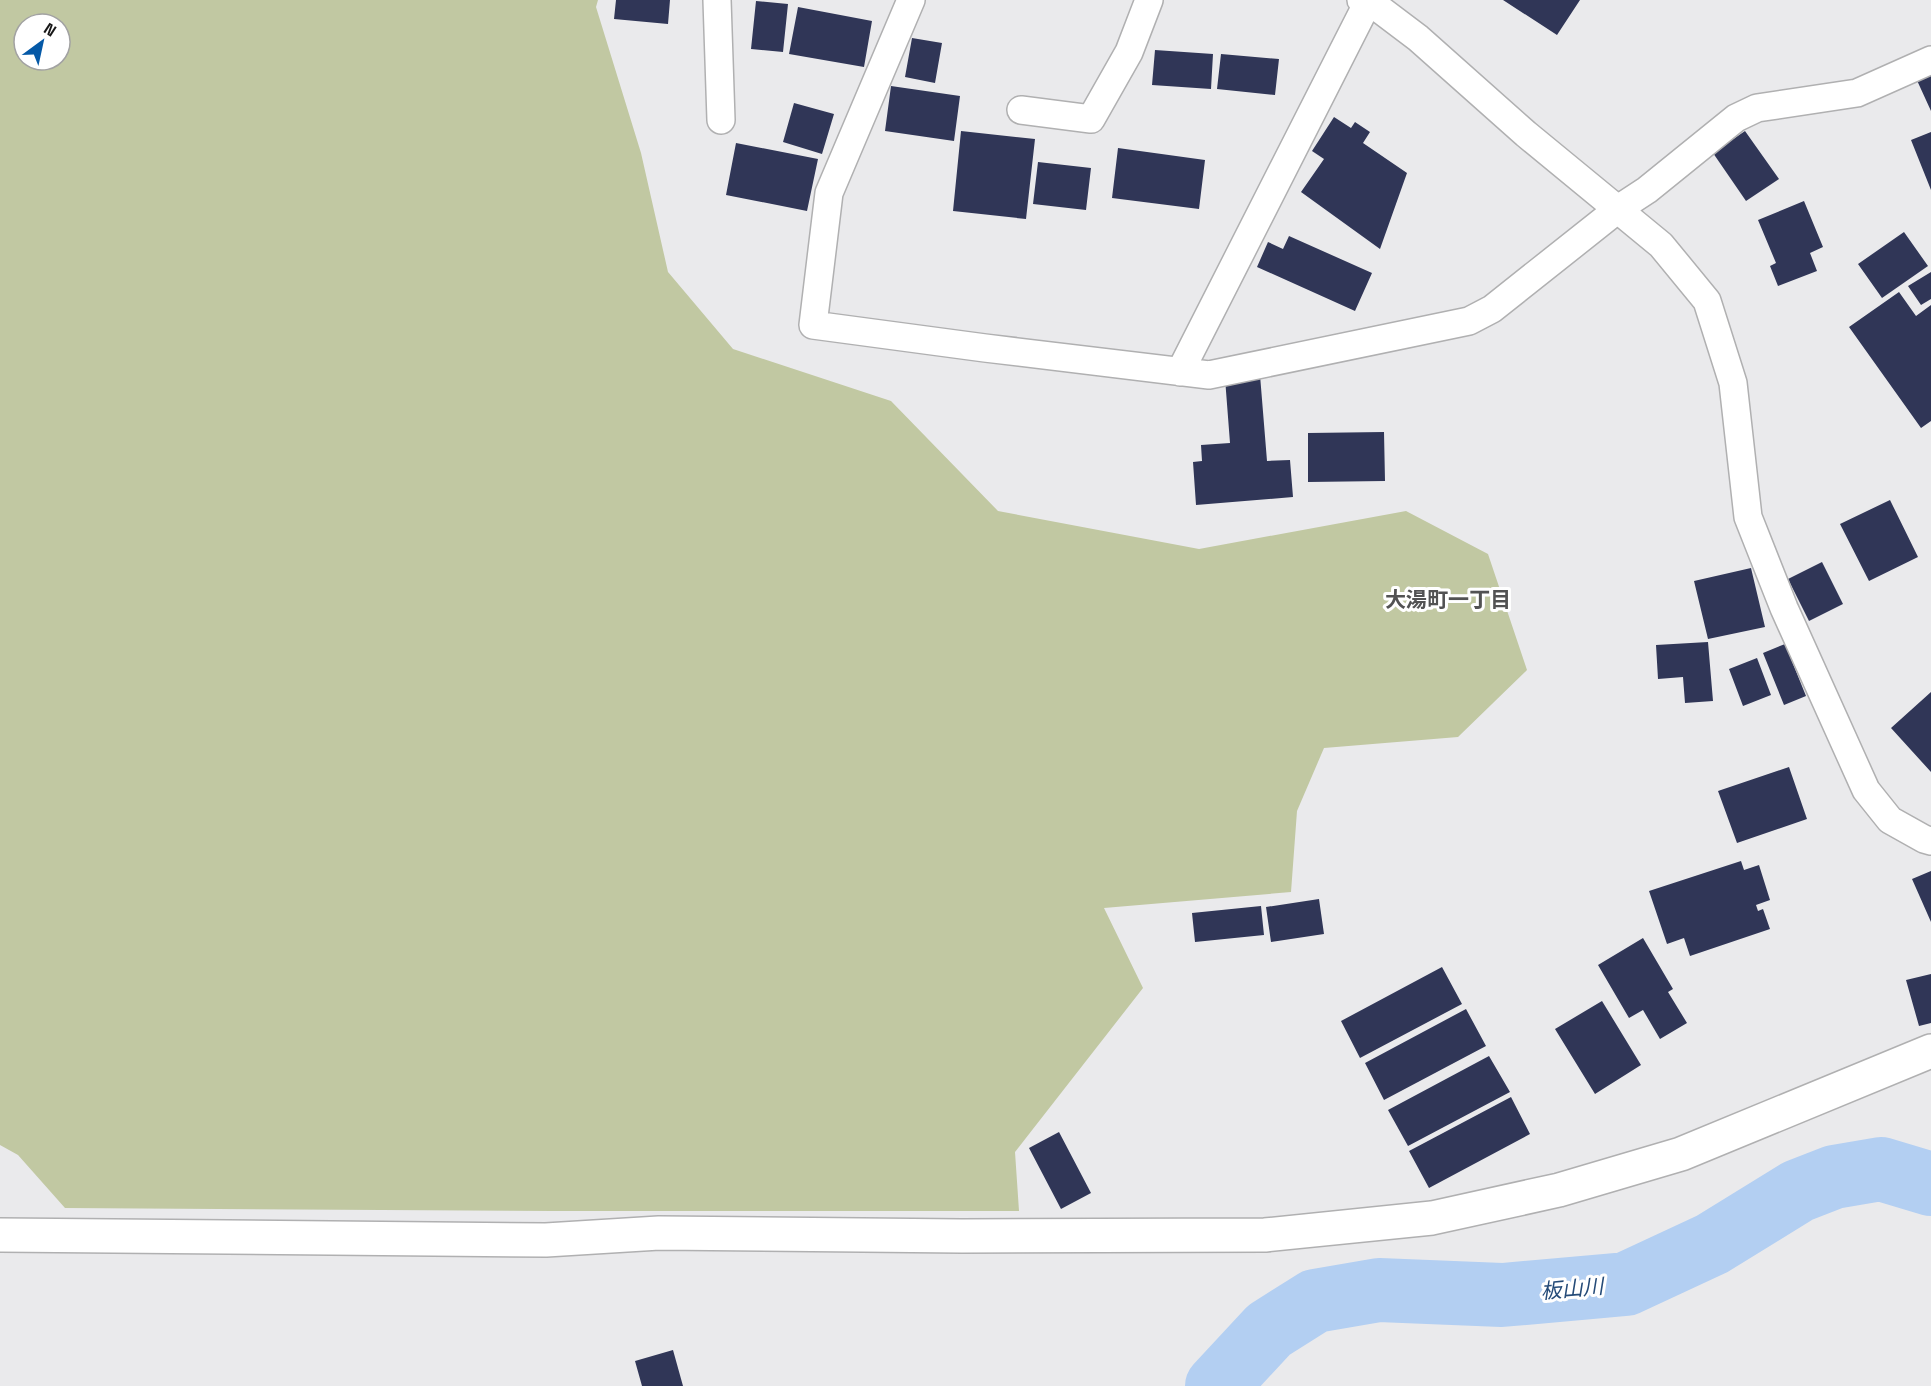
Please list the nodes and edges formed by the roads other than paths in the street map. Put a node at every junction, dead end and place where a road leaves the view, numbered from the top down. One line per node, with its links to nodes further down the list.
1 (717, 0): 8 (street)
2 (911, 0): 10 (street)
3 (1149, 0): 7 (street)
4 (1361, 0): 5 (street)
5 (1369, 0): 9 (street); 10 (street)
6 (1931, 60): 9 (street)
7 (1021, 110)
8 (721, 120)
9 (1618, 209): 10 (street); 11 (street)
10 (1180, 372)
11 (1931, 841)
12 (1931, 1051): 13 (street)
13 (0, 1235)

